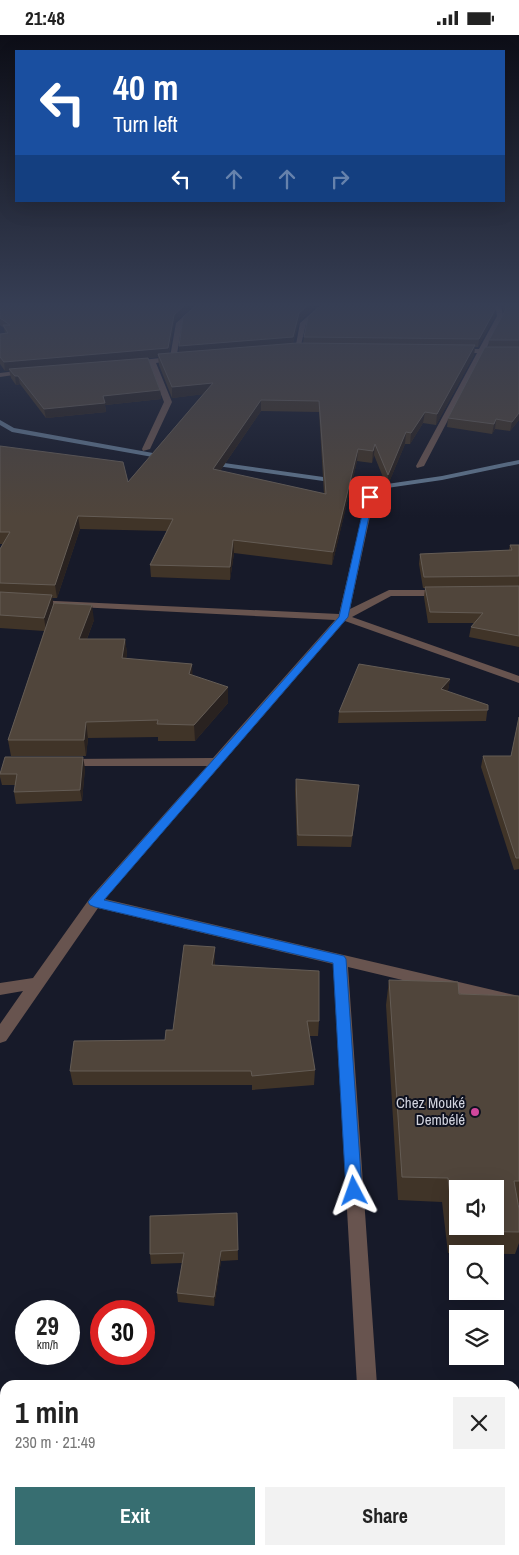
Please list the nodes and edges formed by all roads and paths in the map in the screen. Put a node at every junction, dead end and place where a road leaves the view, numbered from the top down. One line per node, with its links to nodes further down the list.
1 (158, 375): 3 (street)
2 (468, 375): 4 (street)
3 (146, 449)
4 (420, 466)
5 (370, 497): 8 (street)
6 (454, 592): 8 (street)
7 (29, 602): 8 (street)
8 (343, 617): 9 (street); 11 (street)
9 (519, 680)
10 (59, 762): 11 (street)
11 (216, 762): 12 (street)
12 (95, 902): 13 (street); 14 (street)
13 (340, 959): 16 (street); 18 (street)
14 (37, 983): 15 (street); 17 (street)
15 (0, 989)
16 (519, 1001)
17 (0, 1036)
18 (366, 1380)

